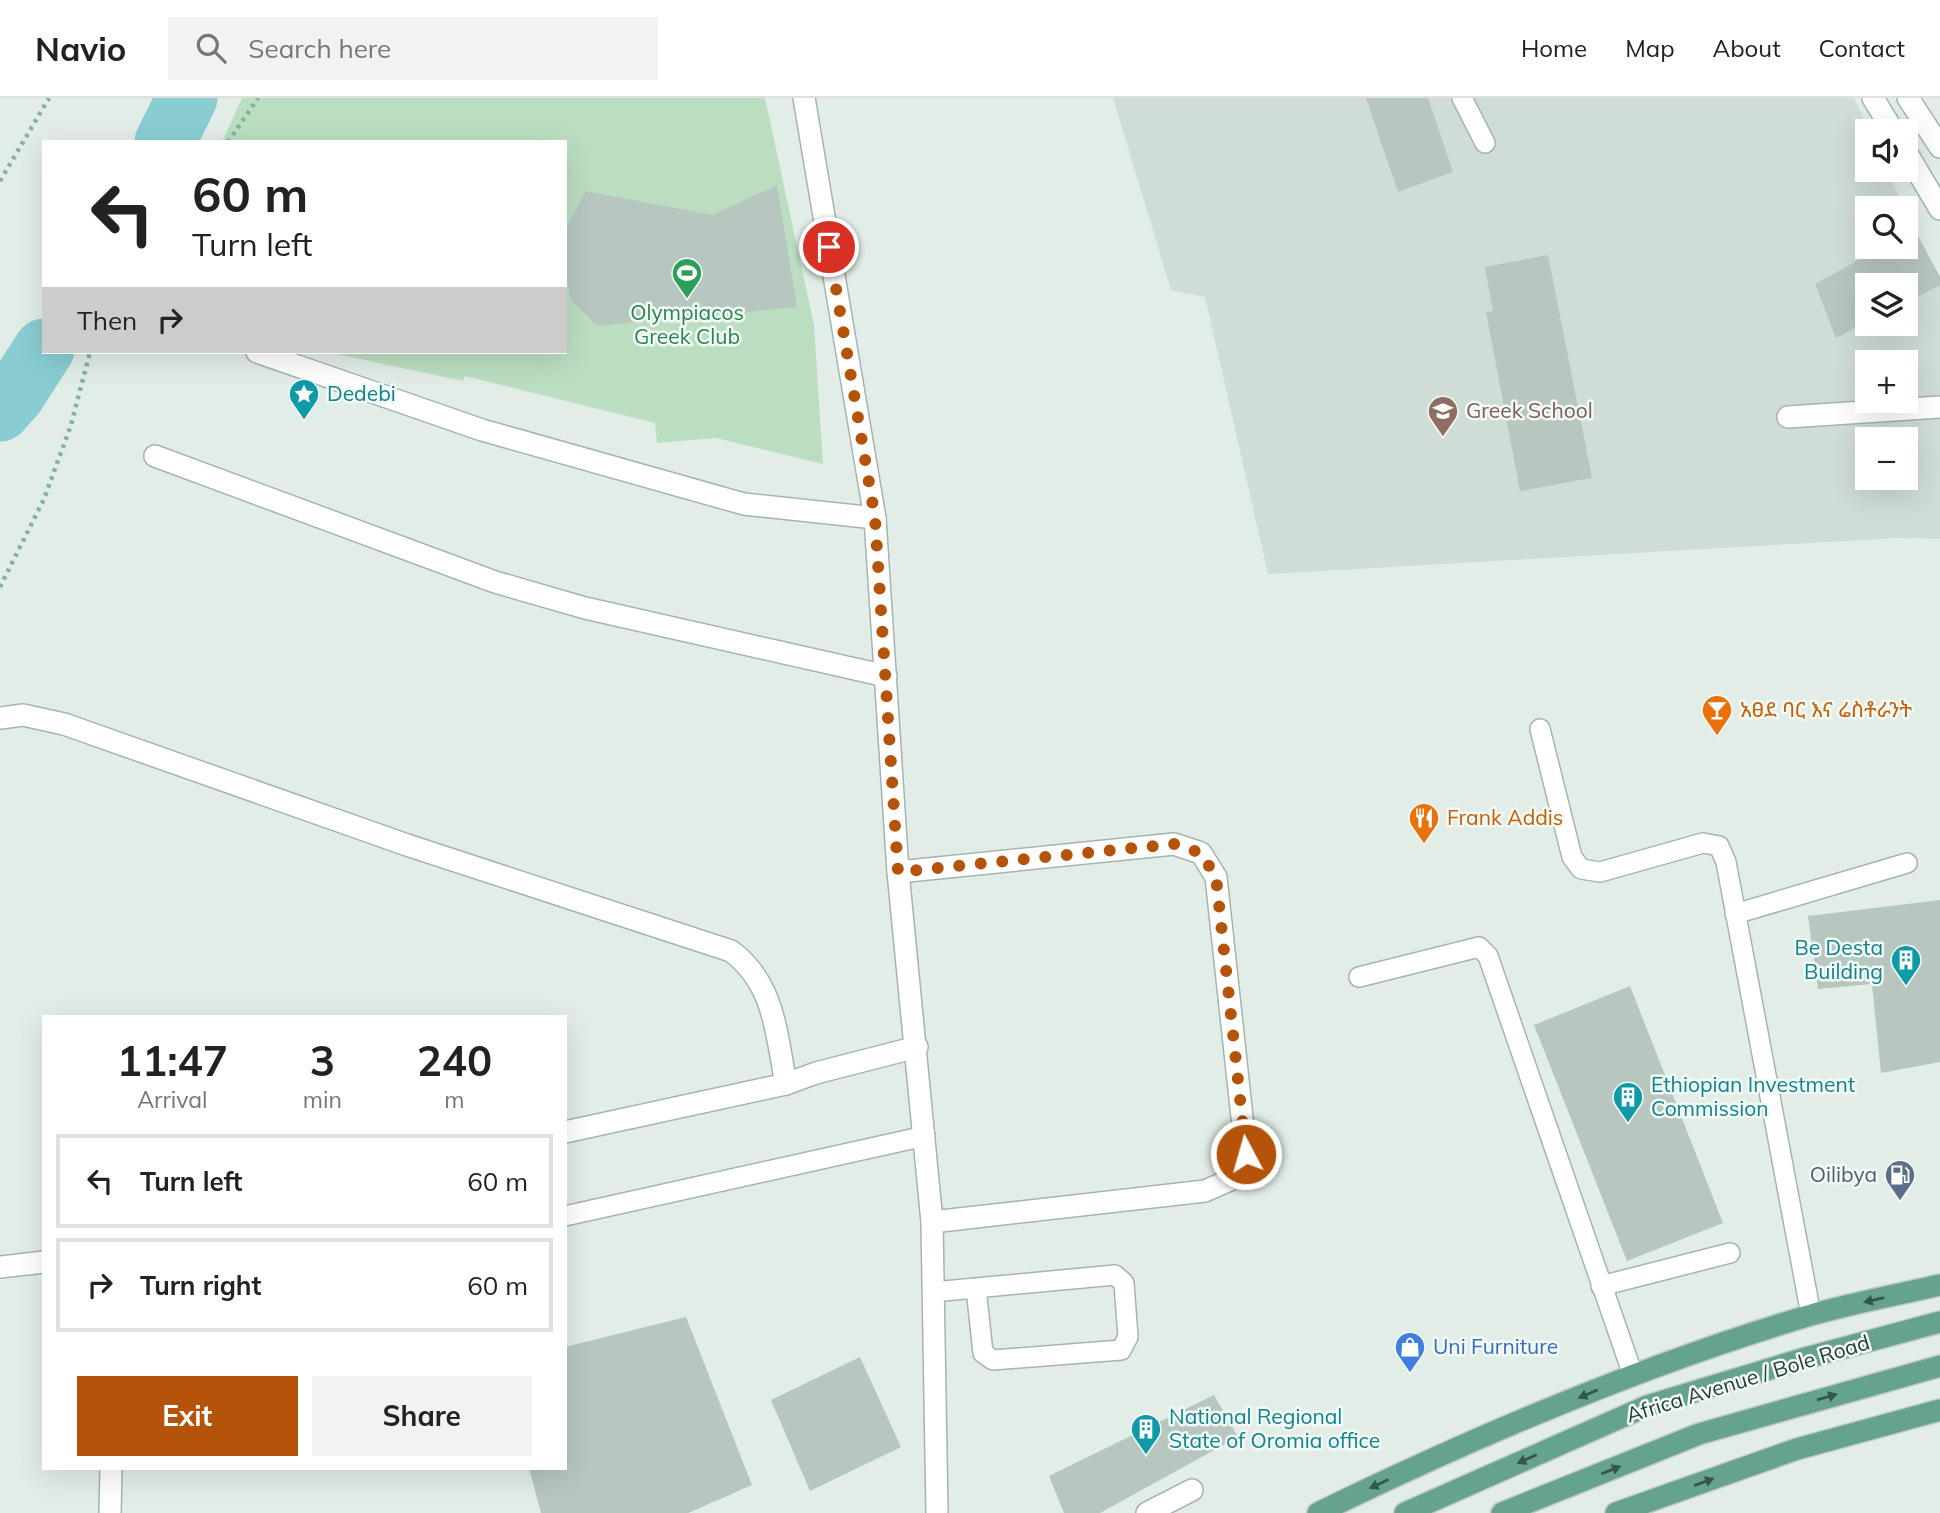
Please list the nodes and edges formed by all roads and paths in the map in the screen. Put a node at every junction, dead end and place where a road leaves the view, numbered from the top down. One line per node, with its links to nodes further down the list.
1 (49, 98): 12 (path)
2 (258, 98): 8 (path)
3 (804, 98): 19 (street)
4 (1462, 98): 9 (lane)
5 (1873, 98): 7 (street)
6 (1908, 98): 10 (street)
7 (1886, 119)
8 (229, 140)
9 (1485, 143)
10 (1940, 147)
11 (1918, 172): 13 (street)
12 (0, 181)
13 (1940, 209)
14 (89, 354): 20 (path)
15 (263, 354): 19 (street)
16 (1940, 407): 17 (street)
17 (1788, 417)
18 (155, 456): 21 (street)
19 (875, 518): 21 (street)
20 (0, 587)
21 (886, 676): 25 (street)
22 (0, 718): 29 (street)
23 (1540, 729): 26 (lane)
24 (1907, 863): 26 (lane)
25 (898, 872): 28 (street); 33 (street)
26 (1735, 914): 41 (lane)
27 (1359, 977): 38 (lane)
28 (917, 1047): 29 (street); 31 (street)
29 (786, 1084): 30 (street)
30 (567, 1132)
31 (925, 1136): 32 (lane); 33 (street)
32 (567, 1216)
33 (932, 1222): 40 (street)
34 (1730, 1253): 38 (lane)
35 (42, 1262): 36 (street)
36 (0, 1266)
37 (1940, 1284): 41 (main road, one-way to 41)
38 (1601, 1286): 44 (lane)
39 (976, 1288): 39 (lane); 40 (lane)
40 (933, 1292): 49 (street)
41 (1811, 1315): 44 (main road)
42 (1940, 1322): 52 (main road, Africa Avenue / Bole Road, one-way to 52)
43 (1940, 1366): 53 (main road, Africa Avenue / Bole Road, one-way to 43)
44 (1633, 1375): 51 (main road, one-way to 51)
45 (1940, 1410): 54 (main road, one-way to 45)
46 (111, 1470): 48 (street)
47 (1192, 1490): 50 (street)
48 (110, 1513)
49 (937, 1513)
50 (1146, 1513)
51 (1318, 1513)
52 (1405, 1513)
53 (1503, 1513)
54 (1616, 1513)

